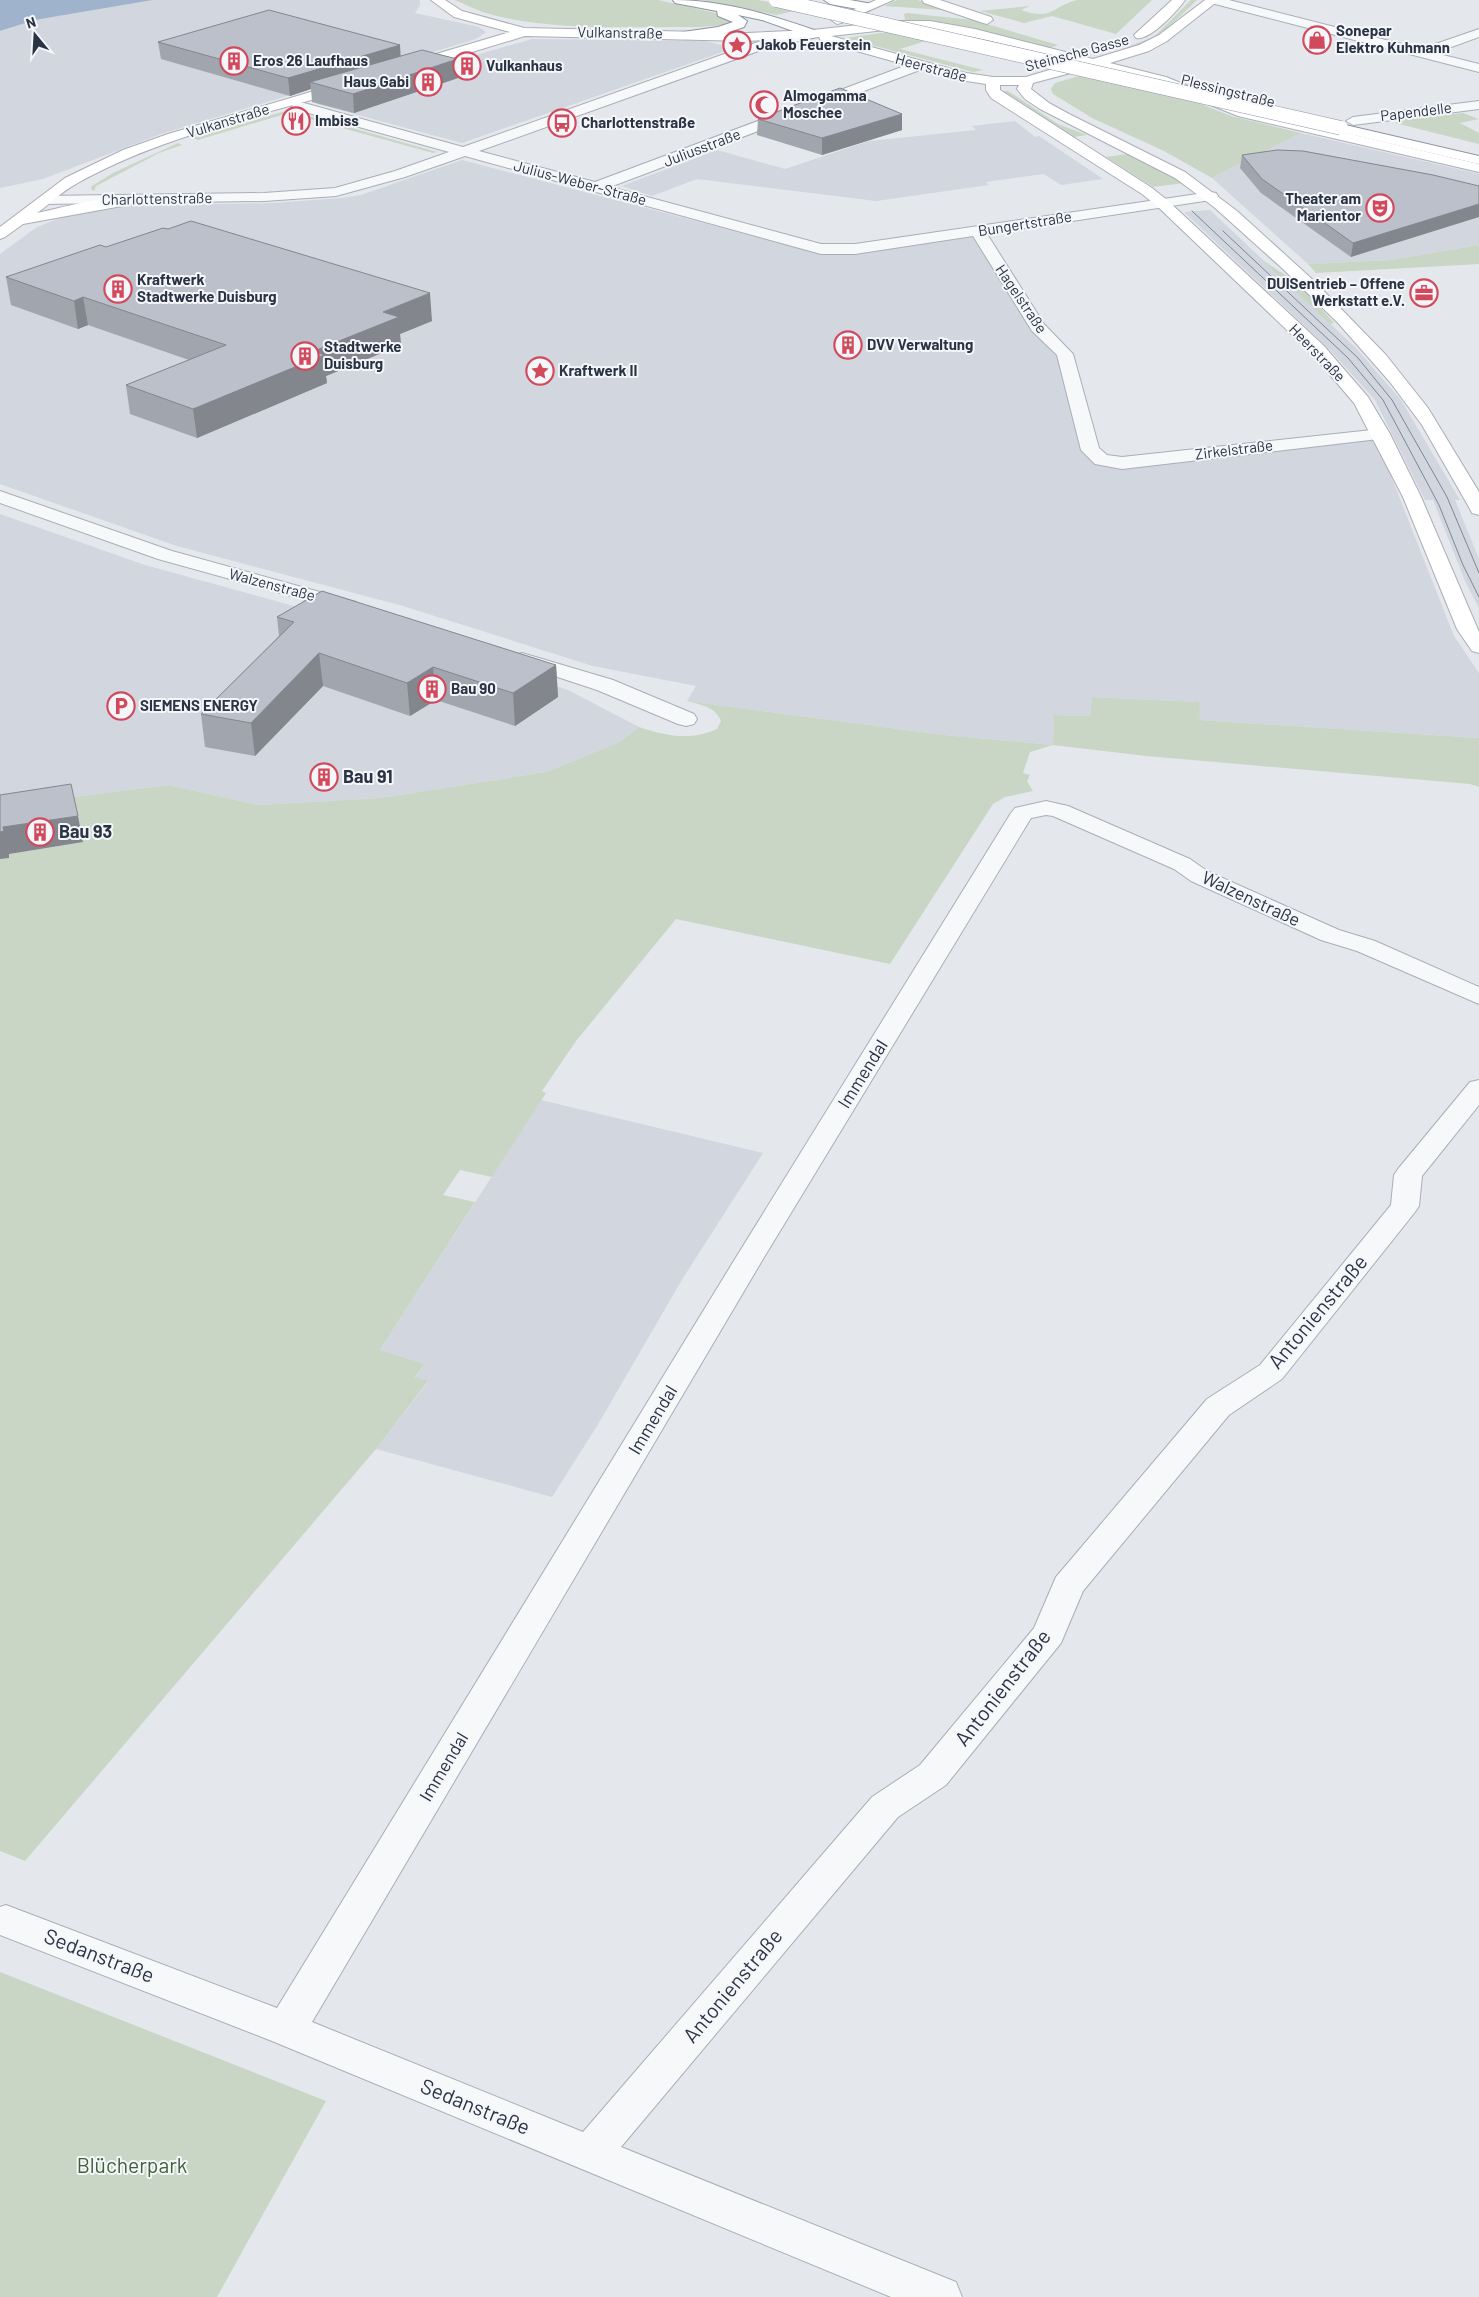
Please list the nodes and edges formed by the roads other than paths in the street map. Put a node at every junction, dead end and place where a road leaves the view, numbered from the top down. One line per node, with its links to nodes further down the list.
1 (436, 0): 17 (main road)
2 (678, 0): 15 (main road); 20 (main road)
3 (776, 0): 34 (main road, Plessingstraße, bridge)
4 (830, 0): 10 (main road)
5 (1179, 0): 24 (main road, Steinsche Gasse)
6 (1218, 1): 8 (street); 11 (main road, Steinsche Gasse)
7 (890, 5): 10 (main road)
8 (1252, 5): 11 (street); 22 (street)
9 (927, 6): 13 (main road)
10 (868, 8): 12 (main road); 14 (main road); 16 (main road)
11 (1198, 11): 25 (main road, Steinsche Gasse)
12 (842, 18): 15 (main road, Vulkanstraße); 19 (main road)
13 (996, 22)
14 (894, 25): 16 (main road, Plessingstraße); 23 (main road, Plessingstraße)
15 (795, 27): 19 (main road); 20 (main road, Vulkanstraße)
16 (841, 31): 19 (main road)
17 (524, 32): 20 (main road, Vulkanstraße); 28 (main road, Vulkanstraße)
18 (1479, 33): 22 (street)
19 (813, 34): 20 (main road, Vulkanstraße); 26 (main road, Heerstraße); 36 (street, Charlottenstraße)
20 (687, 35)
21 (1072, 44): 24 (main road, Plessingstraße)
22 (1422, 54): 27 (street)
23 (1065, 56): 24 (main road, Plessingstraße); 30 (main road, Steinsche Gasse)
24 (1091, 57): 25 (main road, Steinsche Gasse); 31 (main road, Steinsche Gasse); 38 (main road, Plessingstraße)
25 (1116, 58): 34 (main road, Plessingstraße)
26 (920, 65): 30 (main road, Heerstraße); 39 (street, Juliusstraße)
27 (1479, 68)
28 (399, 70)
29 (365, 80): 42 (main road, Vulkanstraße)
30 (993, 81): 31 (main road, Heerstraße); 43 (main road, Heerstraße)
31 (1027, 81): 40 (main road)
32 (1479, 105): 34 (street, Papendelle)
33 (299, 106): 36 (street, Julius-Weber-Straße)
34 (1347, 124): 35 (main road, Plessingstraße); 37 (main road, Plessingstraße)
35 (1479, 149)
36 (464, 150): 39 (street, Julius-Weber-Straße); 41 (street, Charlottenstraße)
37 (1479, 160)
38 (1479, 168)
39 (596, 187): 47 (street, Julius-Weber-Straße)
40 (1211, 196): 43 (street, Bungertstraße); 51 (main road)
41 (139, 199): 42 (street, Charlottenstraße); 44 (main road)
42 (44, 200): 44 (main road, Vulkanstraße)
43 (1162, 203): 45 (street, Bungertstraße); 48 (main road, Heerstraße)
44 (15, 223): 46 (main road, Vulkanstraße)
45 (977, 231): 47 (street, Bungertstraße); 49 (street, Hagelstraße)
46 (0, 234)
47 (840, 250)
48 (1381, 434): 49 (street, Zirkelstraße); 53 (main road, Heerstraße)
49 (1090, 450)
50 (0, 497): 52 (street, Walzenstraße)
51 (1479, 509)
52 (366, 611)
53 (1479, 647)
54 (502, 653): 55 (street)
55 (686, 719)
56 (1023, 813): 57 (street, Walzenstraße); 60 (street, Immendal)
57 (1479, 996)
58 (1479, 1088): 61 (street, Antonienstraße)
59 (6, 1921): 60 (street, Sedanstraße)
60 (286, 2029): 61 (street, Sedanstraße)
61 (590, 2154): 62 (street, Sedanstraße)
62 (942, 2297)

